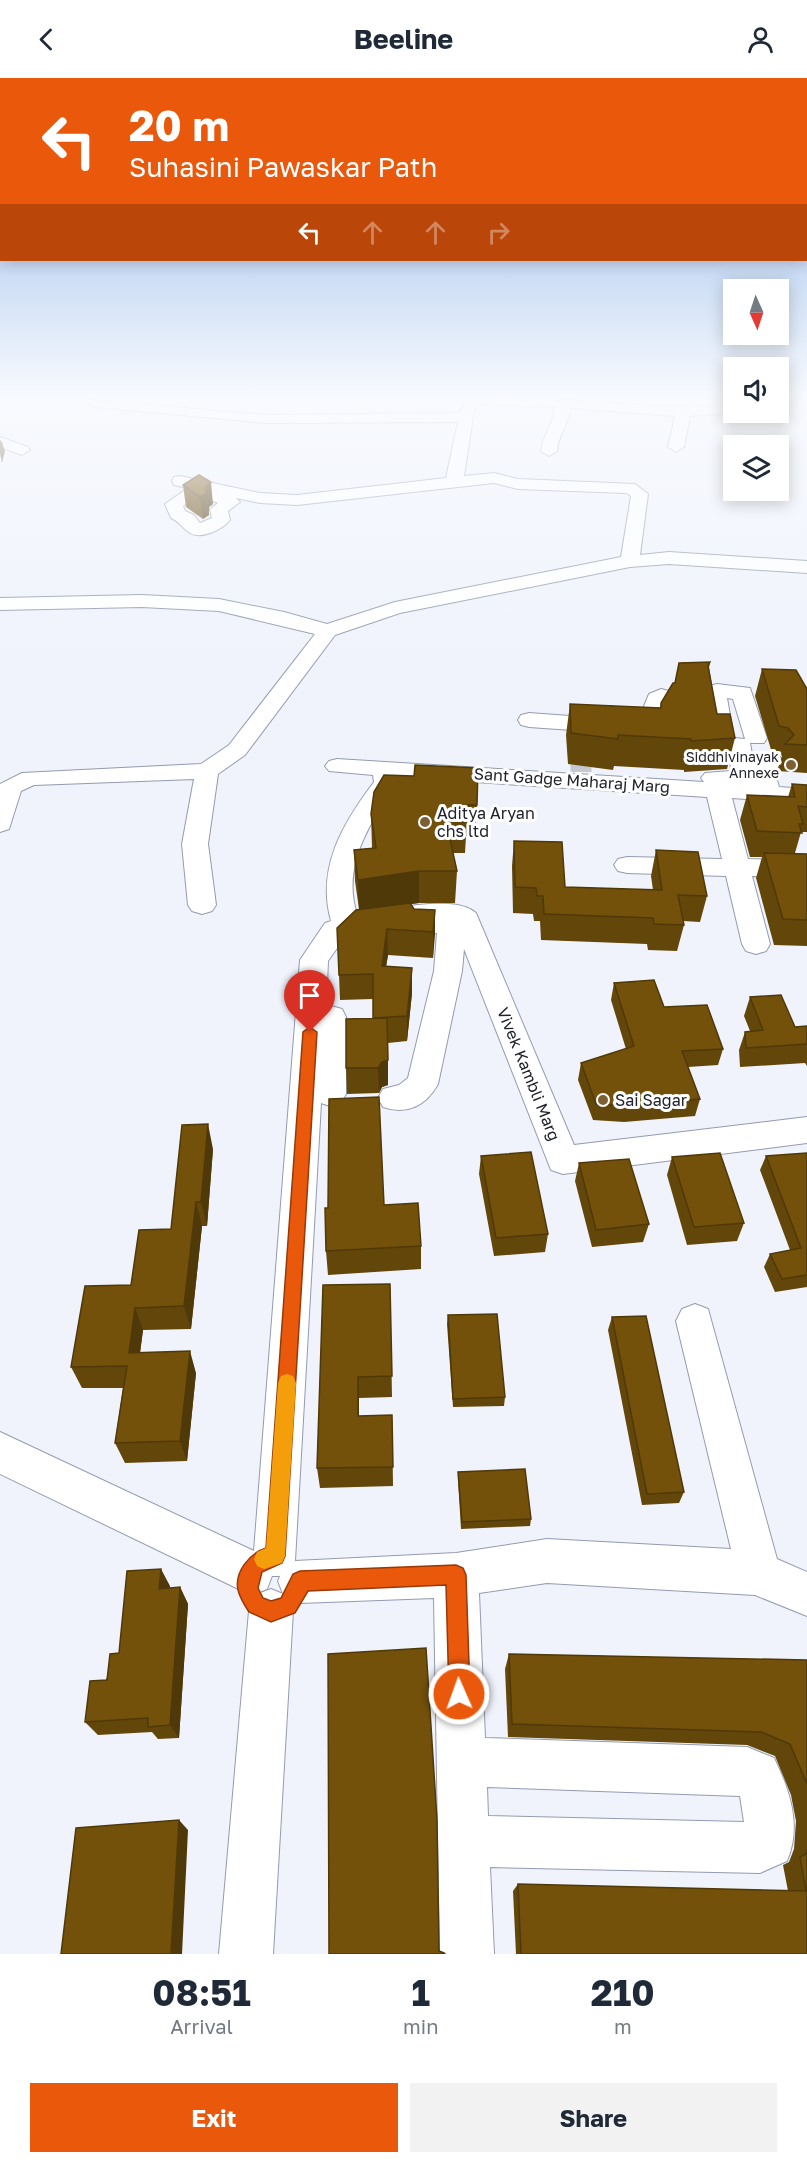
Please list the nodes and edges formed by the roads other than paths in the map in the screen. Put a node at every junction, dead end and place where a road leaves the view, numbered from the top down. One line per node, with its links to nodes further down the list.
1 (184, 483): 2 (street)
2 (440, 483)
3 (513, 483): 4 (street)
4 (630, 561): 5 (street); 7 (street)
5 (807, 567)
6 (0, 604): 7 (street)
7 (328, 631): 13 (street)
8 (662, 696): 9 (street)
9 (529, 720)
10 (741, 737): 15 (street)
11 (337, 766): 12 (street, Sant Gadge Maharaj Marg)
12 (384, 769): 14 (street, Sant Gadge Maharaj Marg); 24 (street)
13 (207, 771): 19 (street); 23 (street)
14 (581, 781): 15 (street); 17 (street, Sant Gadge Maharaj Marg)
15 (758, 784): 16 (street); 17 (street, Sant Gadge Maharaj Marg); 18 (street, Sant Gadge Maharaj Marg)
16 (807, 787)
17 (717, 789): 21 (street)
18 (807, 796)
19 (0, 824)
20 (627, 866): 21 (street)
21 (735, 867): 22 (street); 25 (street)
22 (807, 869)
23 (202, 905)
24 (346, 925): 26 (street); 28 (street, Vivek Kambli Marg)
25 (756, 944)
26 (321, 999): 27 (street); 27 (street)
27 (360, 1104): 33 (street)
28 (807, 1130)
29 (695, 1321): 31 (street)
30 (0, 1452): 33 (street)
31 (759, 1573): 32 (street); 34 (street)
32 (456, 1575): 33 (street); 35 (street)
33 (274, 1580): 37 (street)
34 (807, 1594)
35 (461, 1761): 36 (street); 36 (street)
36 (464, 1841): 38 (street)
37 (246, 1954)
38 (467, 1954)

